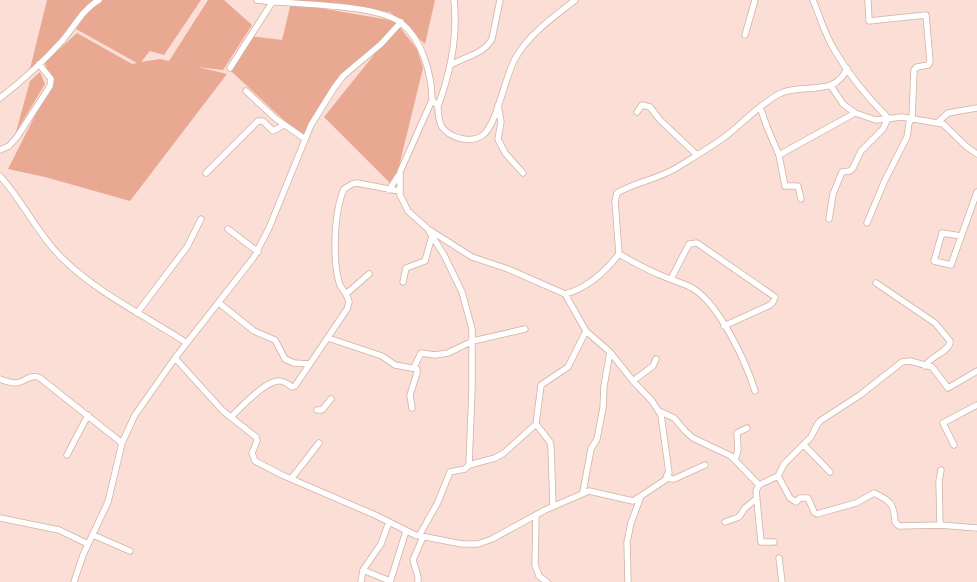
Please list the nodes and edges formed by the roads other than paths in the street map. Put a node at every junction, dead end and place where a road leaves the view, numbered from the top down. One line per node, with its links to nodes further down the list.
1 (99, 0): 12 (street)
2 (257, 0): 9 (street)
3 (454, 0): 13 (street)
4 (500, 0): 13 (street)
5 (575, 0): 20 (street)
6 (755, 0): 11 (street)
7 (813, 0): 15 (street)
8 (868, 0): 27 (street)
9 (272, 1): 10 (street); 14 (street)
10 (401, 22): 19 (street); 30 (street)
11 (745, 35)
12 (39, 64): 18 (street); 31 (street)
13 (451, 65): 21 (street)
14 (230, 68)
15 (847, 68): 16 (street); 26 (street)
16 (831, 86): 22 (street); 25 (street)
17 (246, 91): 29 (street)
18 (0, 98)
19 (432, 100): 21 (street); 35 (street)
20 (498, 103): 21 (street); 36 (street)
21 (438, 106)
22 (760, 107): 33 (street); 34 (street)
23 (977, 108): 28 (street)
24 (637, 112): 33 (street)
25 (855, 113): 26 (street); 34 (street)
26 (888, 118): 27 (street); 44 (street)
27 (912, 118): 28 (street); 45 (street)
28 (938, 122): 32 (street)
29 (284, 125): 30 (street); 37 (street)
30 (305, 139): 50 (street)
31 (0, 150)
32 (977, 154)
33 (697, 155): 51 (street)
34 (779, 155): 42 (street)
35 (400, 172): 39 (street); 40 (street)
36 (523, 172)
37 (206, 173)
38 (0, 176): 59 (street)
39 (390, 190): 40 (street); 56 (street)
40 (399, 191): 47 (street)
41 (977, 192): 49 (street)
42 (801, 199)
43 (201, 219): 59 (street)
44 (829, 219)
45 (867, 223)
46 (228, 229): 50 (street)
47 (428, 229): 48 (street); 57 (street)
48 (432, 236): 54 (street); 64 (street)
49 (961, 236): 49 (street)
50 (258, 252): 58 (street)
51 (620, 254): 53 (street); 57 (street)
52 (369, 274): 56 (street)
53 (671, 279): 60 (street); 60 (street)
54 (403, 282)
55 (876, 283): 70 (street)
56 (346, 294): 63 (street)
57 (565, 294): 62 (street)
58 (219, 303): 65 (street); 69 (street)
59 (137, 313): 65 (street)
60 (724, 326): 75 (street)
61 (525, 329): 64 (street)
62 (586, 331): 66 (street); 83 (street)
63 (328, 338): 69 (street); 71 (street)
64 (473, 341): 71 (street); 92 (street)
65 (187, 343): 67 (street)
66 (610, 352): 74 (street); 99 (street)
67 (175, 358): 82 (street); 85 (street)
68 (656, 359): 74 (street)
69 (310, 364): 82 (street)
70 (925, 366): 72 (street); 87 (street)
71 (414, 367): 78 (street)
72 (977, 371)
73 (0, 379): 81 (street)
74 (633, 382): 80 (street)
75 (755, 391)
76 (331, 399): 79 (street)
77 (977, 405): 88 (street)
78 (412, 408)
79 (317, 410)
80 (659, 411): 90 (street); 95 (street)
81 (88, 415): 85 (street); 89 (street)
82 (231, 417): 97 (street)
83 (536, 424): 92 (street); 102 (street)
84 (747, 428): 90 (street)
85 (122, 443): 110 (street)
86 (319, 443): 97 (street)
87 (804, 445): 94 (street); 96 (street)
88 (954, 445)
89 (67, 455)
90 (735, 460): 98 (street)
91 (705, 465): 95 (street)
92 (469, 466): 111 (street)
93 (941, 470): 107 (street)
94 (830, 472)
95 (667, 475): 100 (street)
96 (778, 476): 98 (street); 107 (street)
97 (291, 479): 105 (street)
98 (759, 485): 101 (street)
99 (583, 492): 100 (street); 102 (street)
100 (641, 496): 122 (street)
101 (757, 498): 106 (street); 112 (street)
102 (553, 506): 103 (street)
103 (536, 514): 111 (street); 121 (street)
104 (0, 518): 113 (street)
105 (389, 522): 109 (street); 116 (street)
106 (725, 522)
107 (940, 525): 108 (street)
108 (977, 528)
109 (406, 531): 111 (street); 117 (street)
110 (93, 535): 113 (street); 114 (street)
111 (421, 537): 120 (street)
112 (774, 542)
113 (88, 544): 118 (street)
114 (130, 551)
115 (779, 558): 123 (street)
116 (363, 570): 117 (street); 119 (street)
117 (390, 581)
118 (74, 582)
119 (361, 582)
120 (418, 582)
121 (547, 582)
122 (628, 582)
123 (782, 582)

